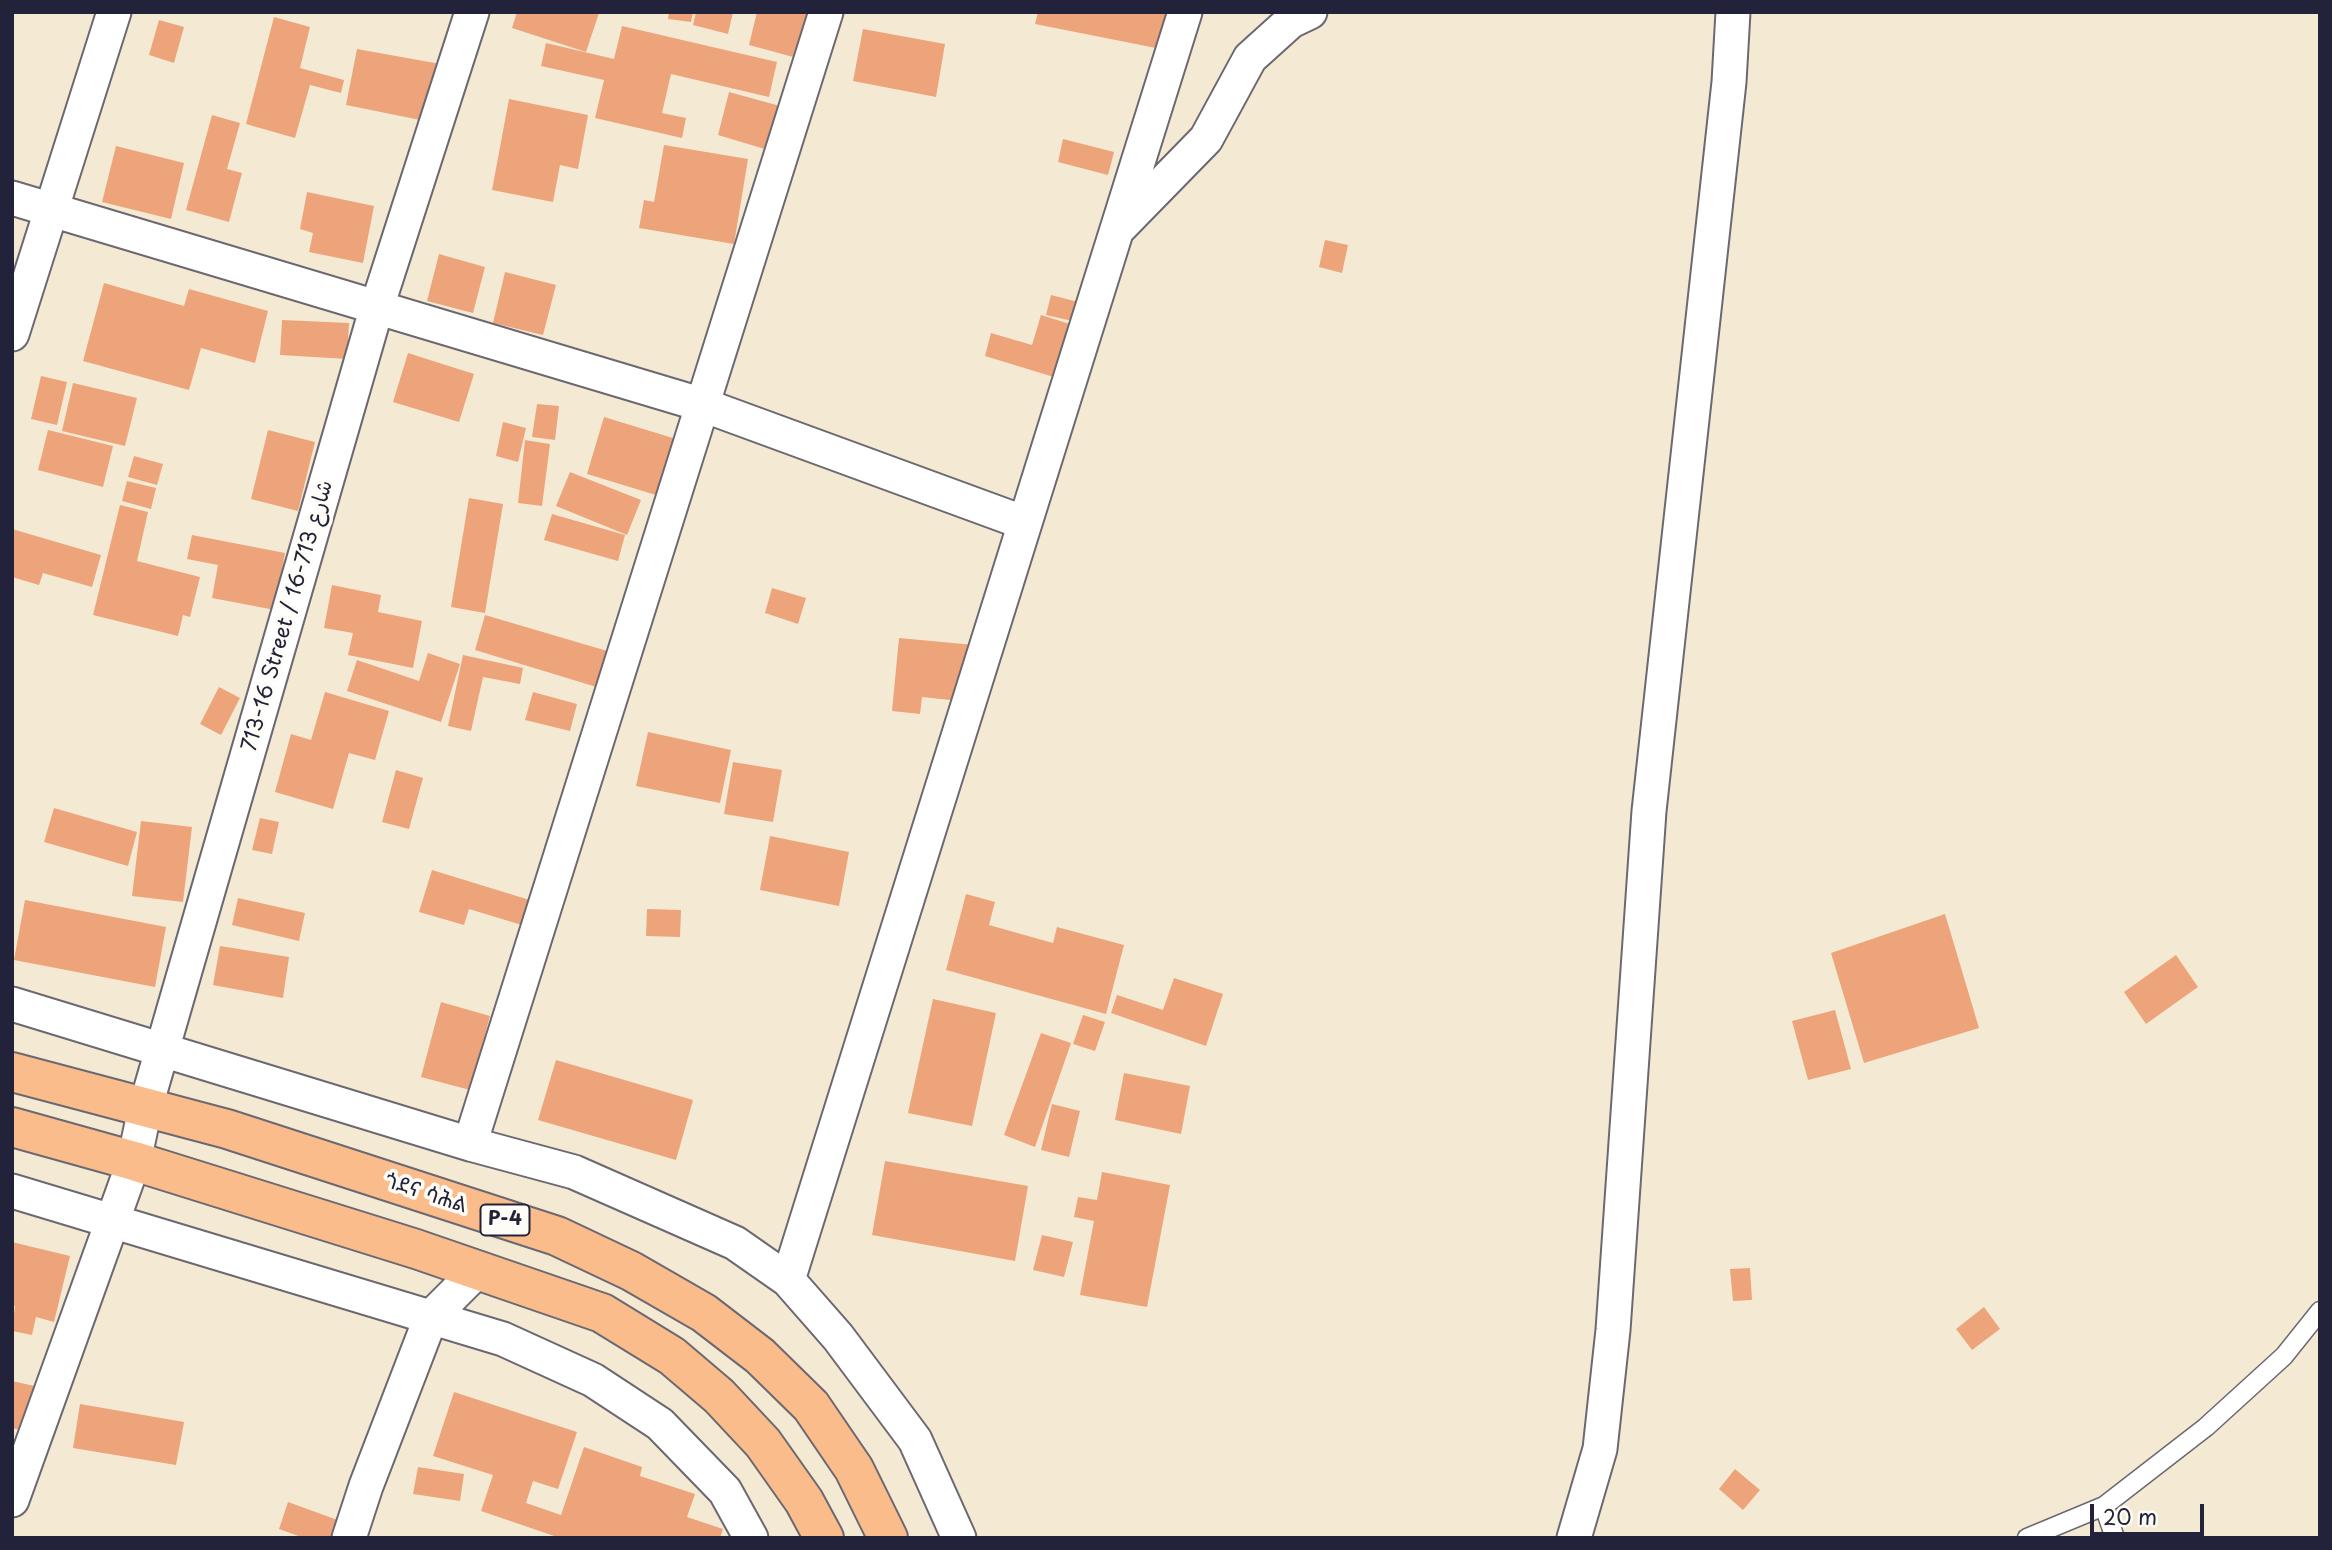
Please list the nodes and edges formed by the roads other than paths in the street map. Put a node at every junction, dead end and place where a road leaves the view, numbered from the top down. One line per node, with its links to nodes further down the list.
1 (114, 12): 8 (street)
2 (472, 12): 10 (street, 713-16 Street / شارع 713-16)
3 (826, 12): 12 (street)
4 (1185, 12): 9 (street)
5 (1310, 12): 9 (street)
6 (1734, 12): 34 (street)
7 (12, 198): 8 (street)
8 (52, 210): 10 (street); 11 (street)
9 (1117, 231): 13 (street)
10 (376, 310): 12 (street); 15 (street, 713-16 Street / شارع 713-16)
11 (12, 334)
12 (703, 405): 13 (street); 19 (street)
13 (1025, 523): 24 (street)
14 (12, 1003): 15 (street)
15 (163, 1048): 17 (street, 713-16 Street / شارع 713-16); 19 (street)
16 (12, 1072): 17 (highway, ጎደና ሳሕል / P-4)
17 (145, 1109): 20 (street, 713-16 Street / شارع 713-16); 32 (highway, ጎደና ሳሕል / P-4)
18 (12, 1127): 20 (highway)
19 (470, 1144): 24 (street)
20 (134, 1161): 22 (street, 713-16 Street / شارع 713-16); 23 (highway)
21 (12, 1191): 22 (street)
22 (113, 1223): 26 (street); 27 (street, 713-16 Street / شارع 713-16)
23 (479, 1269): 26 (street); 31 (highway)
24 (788, 1280): 33 (street)
25 (2320, 1311): 28 (lane)
26 (431, 1317): 29 (street); 30 (street)
27 (12, 1500)
28 (2104, 1506): 35 (lane); 36 (lane)
29 (349, 1538)
30 (751, 1538)
31 (824, 1538)
32 (888, 1538)
33 (959, 1538)
34 (1574, 1538)
35 (2027, 1538)
36 (2115, 1538)

